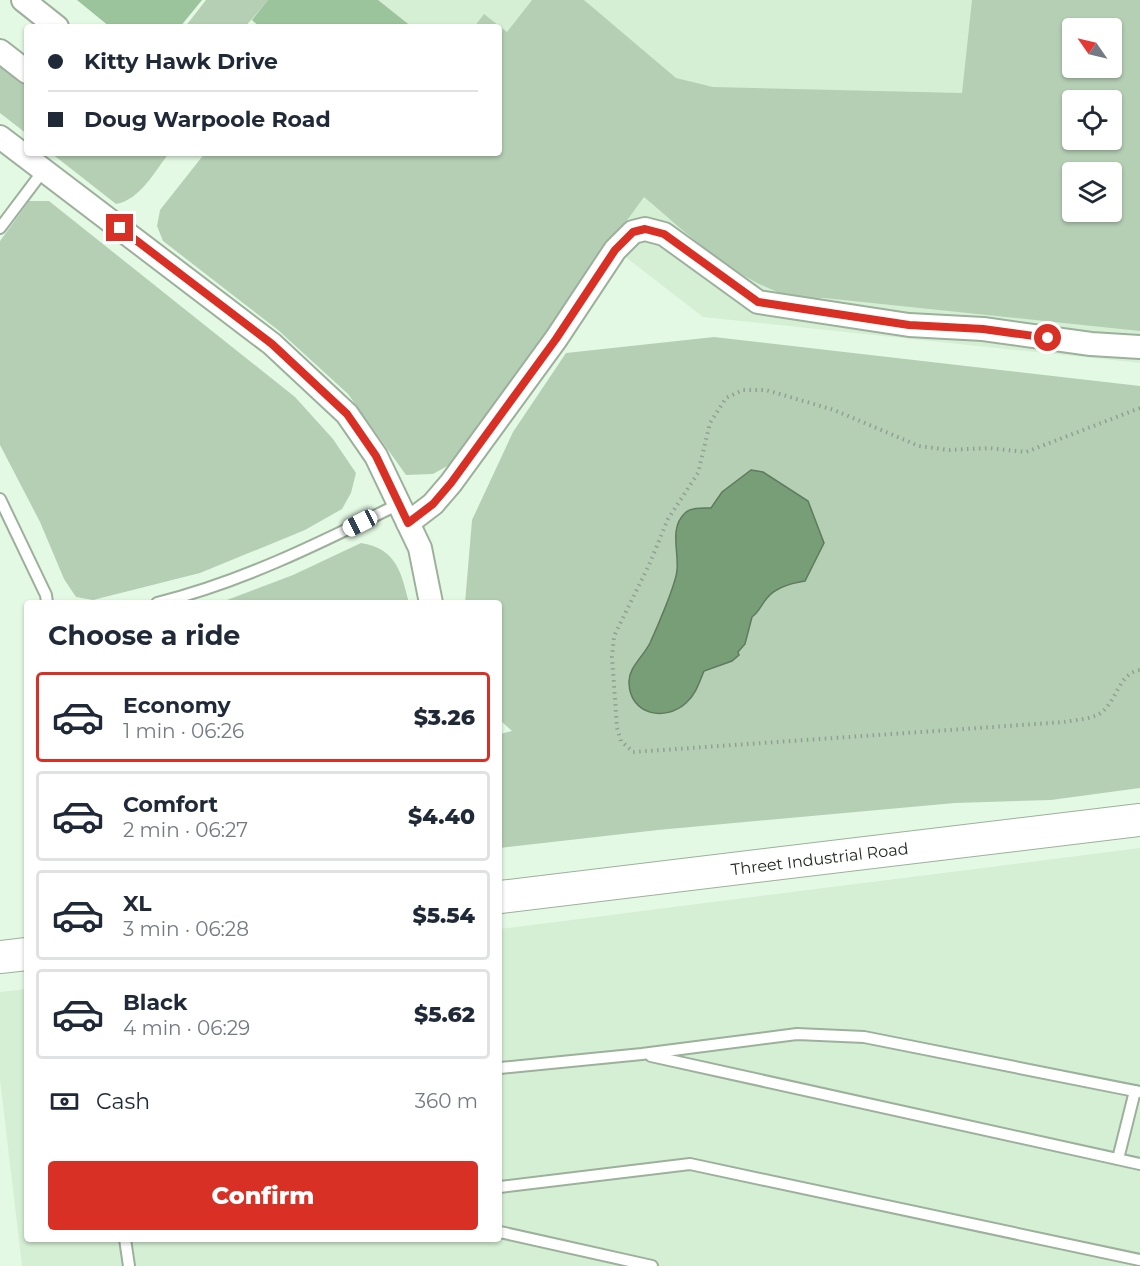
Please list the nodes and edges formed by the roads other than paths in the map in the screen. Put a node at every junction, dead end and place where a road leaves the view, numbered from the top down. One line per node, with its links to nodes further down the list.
1 (23, 0): 2 (street)
2 (53, 24)
3 (0, 51): 4 (street)
4 (24, 70)
5 (0, 137): 7 (street)
6 (24, 156): 8 (street)
7 (24, 156)
8 (43, 171): 9 (lane); 12 (street)
9 (0, 228)
10 (1140, 347): 12 (street)
11 (0, 499): 13 (lane)
12 (403, 513): 14 (lane); 15 (street)
13 (47, 600)
14 (169, 600)
15 (430, 600)
16 (1140, 820): 17 (street, Threet Industrial Road)
17 (502, 897)
18 (24, 954): 19 (street)
19 (0, 957)
20 (642, 1054): 21 (lane); 22 (lane); 23 (lane)
21 (502, 1068)
22 (1137, 1092): 23 (lane)
23 (1118, 1159): 24 (lane)
24 (1140, 1164)
25 (502, 1187): 28 (lane)
26 (502, 1232): 30 (lane)
27 (125, 1242): 29 (lane)
28 (1140, 1260)
29 (129, 1266)
30 (652, 1266)

